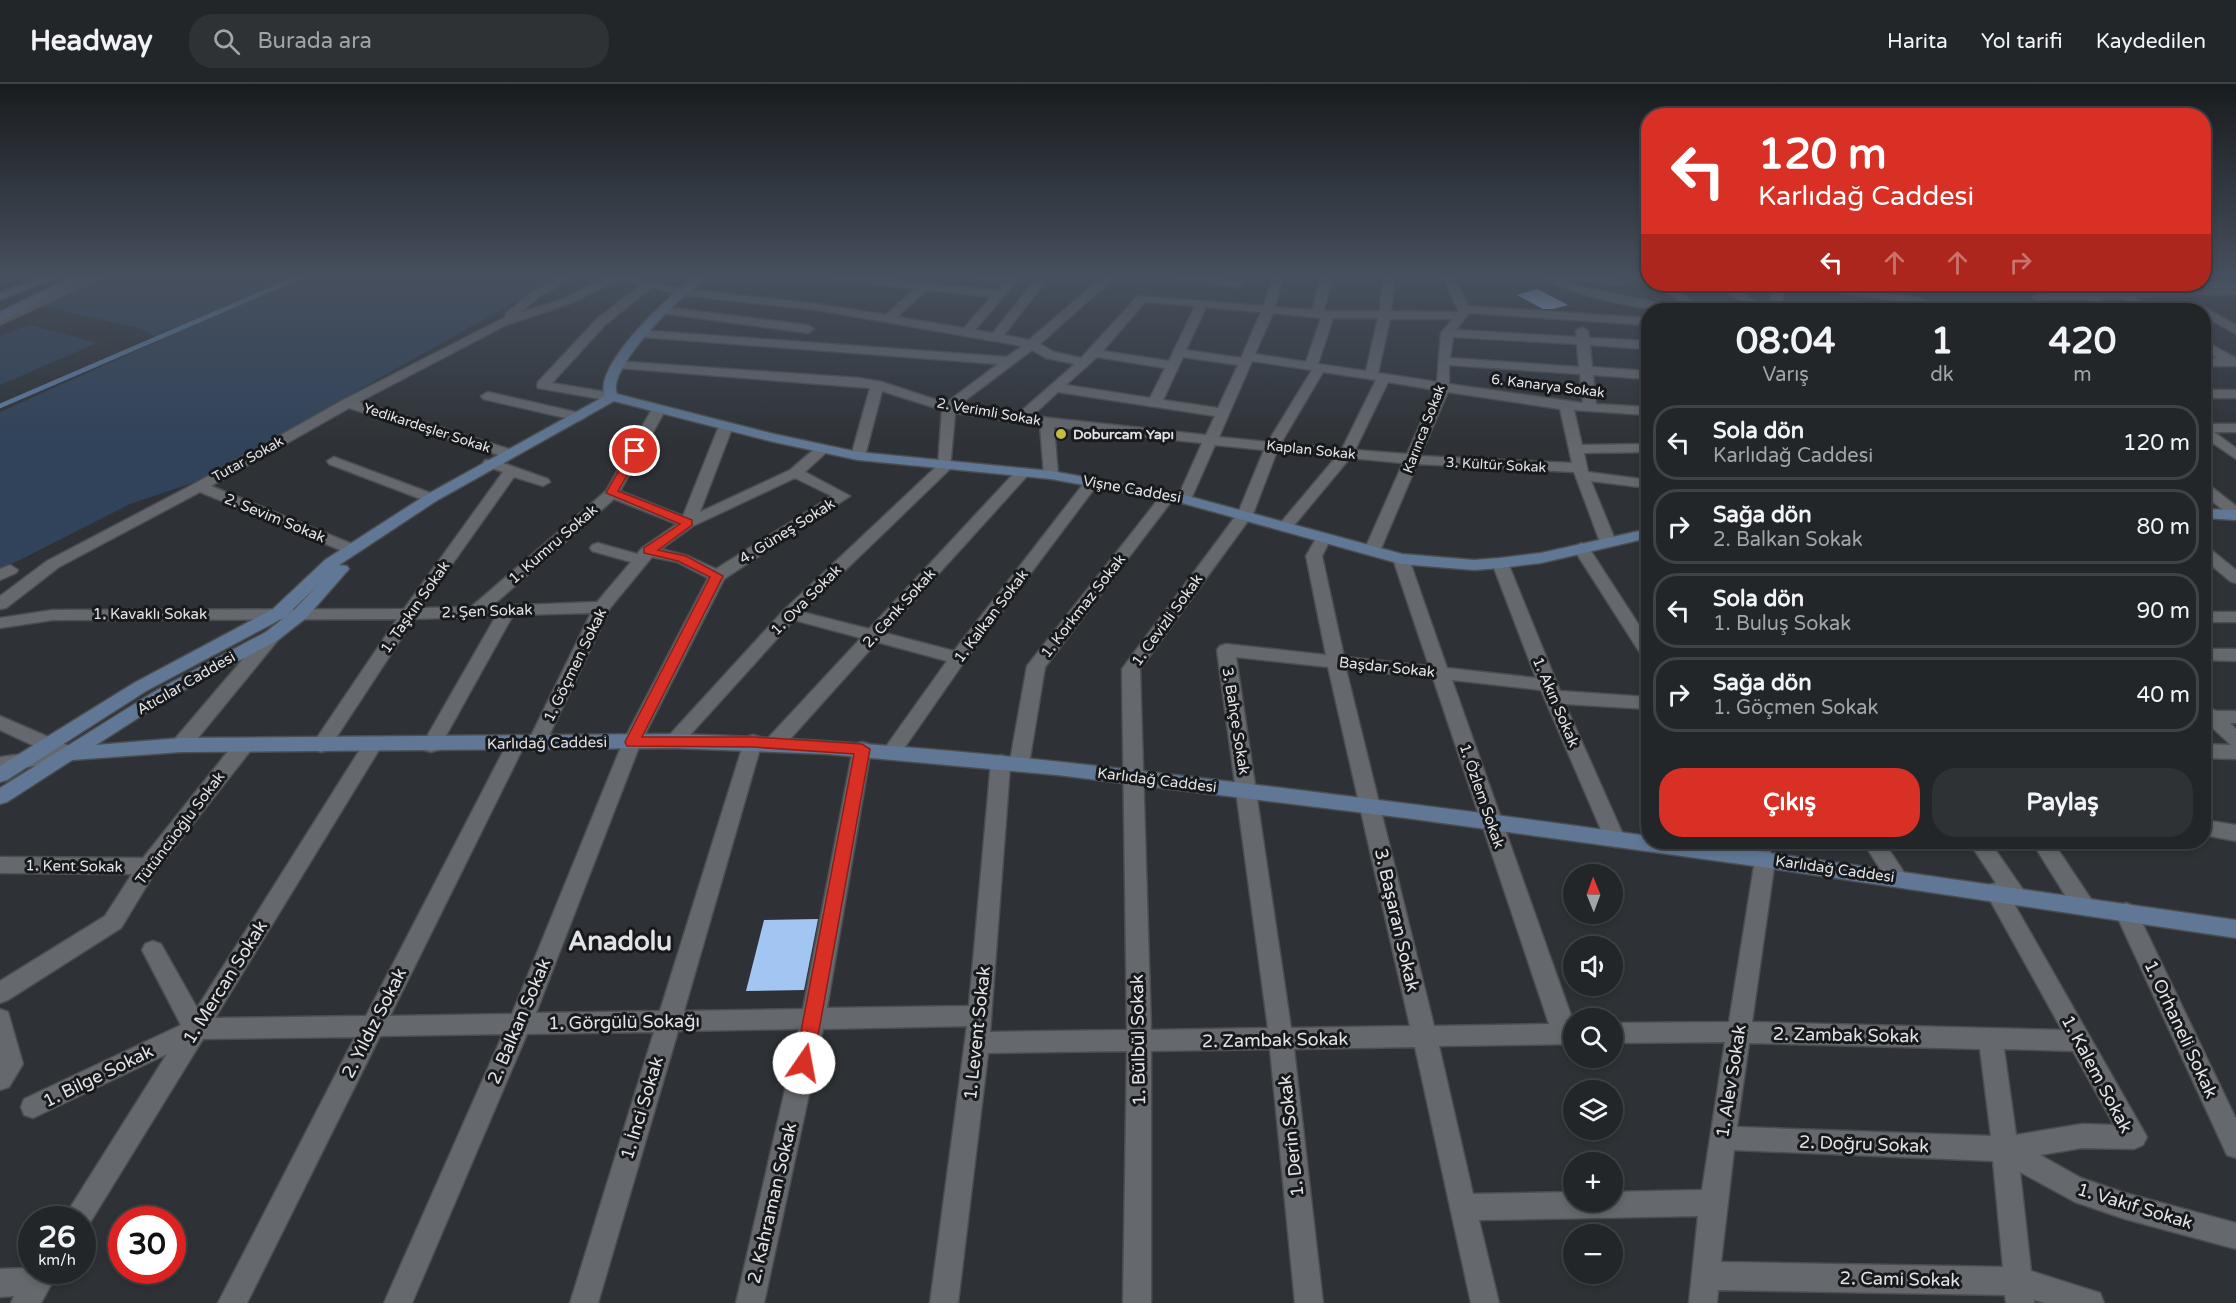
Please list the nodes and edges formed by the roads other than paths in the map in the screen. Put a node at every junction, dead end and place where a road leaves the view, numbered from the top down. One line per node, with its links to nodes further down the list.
1 (483, 332): 39 (street, Tutar Sokak)
2 (592, 332): 37 (street)
3 (967, 332): 14 (street, 6. Kanarya Sokak)
4 (1000, 332): 14 (street)
5 (1046, 332): 16 (street)
6 (1112, 332): 19 (street)
7 (1189, 332): 20 (street)
8 (1259, 332): 21 (street, 1. Korkmaz Sokak)
9 (1320, 332): 27 (street, 1. Cevizli Sokak)
10 (1383, 332): 30 (street)
11 (1581, 332): 15 (street)
12 (642, 333): 22 (street); 26 (main road)
13 (1447, 333): 15 (street); 23 (street, Karınca Sokak)
14 (996, 337): 16 (street, 6. Kanarya Sokak)
15 (1581, 341): 17 (street); 28 (street)
16 (1032, 344): 19 (street, 6. Kanarya Sokak); 22 (street)
17 (1641, 345)
18 (2211, 349): 25 (street)
19 (1089, 357): 20 (street, 6. Kanarya Sokak); 33 (street)
20 (1176, 359): 21 (street, 6. Kanarya Sokak); 38 (street)
21 (1247, 360): 27 (street, 6. Kanarya Sokak); 45 (street, 1. Korkmaz Sokak)
22 (1011, 361): 41 (street)
23 (1443, 361): 28 (street); 32 (street, Karınca Sokak)
24 (2211, 362): 25 (street)
25 (2233, 362)
26 (619, 364): 31 (street, 2. Verimli Sokak); 37 (main road)
27 (1316, 366): 30 (street, 6. Kanarya Sokak); 54 (street, 1. Cevizli Sokak)
28 (1585, 370): 29 (street); 42 (street)
29 (1641, 374)
30 (1378, 376): 32 (street, 6. Kanarya Sokak); 59 (street)
31 (877, 385): 41 (street, 2. Verimli Sokak); 61 (street)
32 (1443, 387): 40 (street, 6. Kanarya Sokak); 62 (street, Karınca Sokak)
33 (1057, 388): 38 (street); 47 (street)
34 (2211, 394): 35 (street)
35 (2236, 394)
36 (488, 396): 46 (street)
37 (612, 397): 43 (main road, Vişne Caddesi); 46 (main road, Atıcılar Caddesi)
38 (1155, 402): 45 (street)
39 (348, 403): 58 (street, Yedikardeşler Sokak); 74 (street, Tutar Sokak)
40 (1566, 406): 42 (street, 6. Kanarya Sokak); 55 (street)
41 (949, 407): 47 (street, 2. Verimli Sokak); 65 (street)
42 (1590, 407): 44 (street, 6. Kanarya Sokak)
43 (659, 409): 49 (main road, Vişne Caddesi); 75 (street, 1. Kumru Sokak)
44 (1641, 411)
45 (1224, 413): 53 (street, 1. Korkmaz Sokak)
46 (579, 417): 58 (main road, Atıcılar Caddesi)
47 (1022, 418): 48 (street, 2. Verimli Sokak)
48 (1047, 422): 53 (street, 2. Verimli Sokak); 70 (street)
49 (726, 426): 57 (main road, Vişne Caddesi); 82 (street)
50 (2236, 428): 51 (street)
51 (2211, 429)
52 (2211, 434): 60 (street)
53 (1210, 440): 54 (street, Kaplan Sokak); 77 (street, 1. Korkmaz Sokak)
54 (1272, 446): 59 (street, Kaplan Sokak); 79 (street, 1. Cevizli Sokak)
55 (1575, 448): 56 (street); 68 (street)
56 (1641, 448)
57 (823, 449): 61 (main road, Vişne Caddesi); 69 (street, 1. Göçmen Sokak)
58 (507, 453): 64 (main road, Atıcılar Caddesi)
59 (1347, 453): 62 (street, Kaplan Sokak); 83 (street)
60 (2235, 453)
61 (858, 456): 65 (main road, Vişne Caddesi)
62 (1413, 460): 68 (street, 3. Kültür Sokak); 90 (street, Karınca Sokak)
63 (334, 461): 78 (street)
64 (490, 463): 66 (street); 78 (main road, Atıcılar Caddesi)
65 (945, 465): 67 (main road, Vişne Caddesi); 105 (street, 1. Ova Sokak)
66 (511, 471): 71 (street); 104 (street, 1. Taşkın Sokak)
67 (1023, 472): 70 (main road, Vişne Caddesi); 110 (street, 2. Cenk Sokak)
68 (1581, 472): 73 (street, 3. Kültür Sokak); 86 (street)
69 (795, 473): 82 (street, 1. Göçmen Sokak); 97 (street, 4. Güneş Sokak)
70 (1051, 475): 72 (main road, Vişne Caddesi)
71 (543, 482)
72 (1093, 482): 77 (main road, Vişne Caddesi); 115 (street, 1. Kalkan Sokak)
73 (1641, 483)
74 (199, 487): 89 (street, 2. Sevim Sokak); 98 (street, Tutar Sokak)
75 (612, 493): 82 (street); 101 (street, 1. Kumru Sokak)
76 (2211, 494): 81 (street)
77 (1177, 497): 79 (main road, Vişne Caddesi); 141 (street, 1. Korkmaz Sokak)
78 (431, 498): 89 (main road, Atıcılar Caddesi)
79 (1245, 514): 83 (main road, Vişne Caddesi); 144 (street, 1. Cevizli Sokak)
80 (2211, 514): 81 (main road)
81 (2236, 514)
82 (688, 523): 91 (street, 1. Göçmen Sokak)
83 (1286, 526): 85 (main road, Vişne Caddesi)
84 (1641, 535): 86 (main road, Vişne Caddesi)
85 (1323, 538): 90 (main road, Vişne Caddesi); 116 (street, 3. Başaran Sokak)
86 (1608, 542): 88 (main road, Vişne Caddesi)
87 (598, 548): 91 (street)
88 (1581, 548): 94 (main road, Vişne Caddesi); 111 (street)
89 (351, 549): 102 (main road, Atıcılar Caddesi); 103 (main road, Atıcılar Caddesi)
90 (1372, 551): 93 (main road, Vişne Caddesi)
91 (645, 555): 97 (street); 99 (street, 1. Göçmen Sokak)
92 (2211, 557): 96 (street)
93 (1401, 559): 94 (main road, Vişne Caddesi); 117 (street, 1. Özlem Sokak)
94 (1500, 563): 118 (street, 1. Akın Sokak)
95 (2211, 570): 96 (street)
96 (2232, 572)
97 (717, 576): 126 (street, 2. Balkan Sokak)
98 (0, 604)
99 (602, 607): 100 (street, 2. Şen Sokak); 128 (street, 1. Göçmen Sokak)
100 (508, 610): 101 (street, 2. Şen Sokak); 133 (street)
101 (476, 611): 104 (street, 2. Şen Sokak)
102 (279, 613): 103 (street, 1. Kavaklı Sokak); 108 (street, 1. Kavaklı Sokak); 129 (main road, Atıcılar Caddesi)
103 (300, 614): 104 (street, 2. Şen Sokak); 109 (main road, Atıcılar Caddesi)
104 (410, 614): 134 (street, 1. Taşkın Sokak)
105 (790, 614): 110 (street); 125 (street, 1. Ova Sokak)
106 (2211, 617): 107 (street)
107 (2236, 617)
108 (0, 623)
109 (272, 636): 130 (street); 139 (main road, Atıcılar Caddesi)
110 (874, 636): 115 (street); 127 (street, 2. Cenk Sokak)
111 (1641, 641)
112 (1226, 650): 116 (street, Başdar Sokak); 145 (street, 3. Bahçe Sokak)
113 (2211, 655): 114 (street)
114 (2236, 655)
115 (958, 658): 137 (street, 1. Kalkan Sokak)
116 (1336, 662): 117 (street, Başdar Sokak); 147 (street, 3. Başaran Sokak)
117 (1440, 673): 118 (street, Başdar Sokak); 148 (street, 1. Özlem Sokak)
118 (1551, 691): 119 (street, Başdar Sokak); 151 (street, 1. Akın Sokak)
119 (1641, 702)
120 (2211, 714): 122 (street)
121 (2211, 717): 124 (street)
122 (2236, 717)
123 (0, 722): 129 (street)
124 (2236, 740)
125 (672, 741): 126 (main road, Karlıdağ Caddesi); 127 (main road, Karlıdağ Caddesi)
126 (632, 742): 128 (main road, Karlıdağ Caddesi); 171 (street, 2. Balkan Sokak)
127 (764, 742): 135 (main road, Karlıdağ Caddesi); 170 (street, 1. İnci Sokak)
128 (526, 744): 133 (main road, Karlıdağ Caddesi); 172 (street, 2. Yıldız Sokak)
129 (48, 745): 139 (street); 140 (main road, Atıcılar Caddesi)
130 (181, 745): 131 (main road, Karlıdağ Caddesi); 139 (main road, Karlıdağ Caddesi)
131 (244, 745): 134 (main road, Karlıdağ Caddesi); 158 (street, Tütüncüoğlu Sokak)
132 (373, 745): 133 (main road, Karlıdağ Caddesi); 134 (main road, Karlıdağ Caddesi); 173 (street, 1. Mercan Sokak)
133 (430, 745)
134 (321, 746)
135 (862, 749): 137 (main road, Karlıdağ Caddesi); 169 (street, 2. Kahraman Sokak)
136 (2211, 751): 138 (street)
137 (891, 752): 141 (main road, Karlıdağ Caddesi)
138 (2236, 752)
139 (69, 754): 140 (street); 146 (main road, Atıcılar Caddesi)
140 (22, 762): 142 (street); 143 (main road, Atıcılar Caddesi)
141 (1010, 763): 144 (main road, Karlıdağ Caddesi); 166 (street, 1. Levent Sokak)
142 (0, 764)
143 (0, 775)
144 (1133, 777): 145 (main road, Karlıdağ Caddesi); 181 (street, 1. Bülbül Sokak)
145 (1247, 792): 147 (main road, Karlıdağ Caddesi); 179 (street, 1. Derin Sokak)
146 (0, 797)
147 (1371, 807): 148 (main road, Karlıdağ Caddesi); 177 (street, 3. Başaran Sokak)
148 (1491, 823): 151 (main road, Karlıdağ Caddesi); 167 (street, 1. Özlem Sokak)
149 (2211, 829): 150 (street)
150 (2236, 833)
151 (1615, 839): 152 (main road, Karlıdağ Caddesi)
152 (1641, 841)
153 (1878, 849): 159 (street)
154 (1982, 849): 160 (street, 1. Kalem Sokak)
155 (2047, 849): 161 (street)
156 (1760, 850): 159 (main road, Karlıdağ Caddesi); 174 (street, 1. Alev Sokak)
157 (0, 865): 158 (street, 1. Kent Sokak)
158 (148, 866): 165 (street, Tütüncüoğlu Sokak)
159 (1896, 877): 160 (main road, Karlıdağ Caddesi)
160 (2006, 892): 161 (main road, Karlıdağ Caddesi); 180 (street, 1. Kalem Sokak)
161 (2083, 905): 162 (main road, Karlıdağ Caddesi)
162 (2126, 912): 163 (main road, Karlıdağ Caddesi); 186 (street, 1. Orhaneli Sokak)
163 (2236, 929)
164 (153, 950): 173 (street)
165 (0, 993)
166 (980, 1016): 169 (street, 1. Görgülü Sokağı); 182 (street, 1. Levent Sokak)
167 (1563, 1018)
168 (0, 1019): 183 (street)
169 (813, 1020): 170 (street, 1. Görgülü Sokağı); 199 (street, 2. Kahraman Sokak)
170 (669, 1021): 171 (street, 1. Görgülü Sokağı); 198 (street, 1. İnci Sokak)
171 (520, 1023): 172 (street, 1. Görgülü Sokağı); 197 (street, 2. Balkan Sokak)
172 (373, 1025): 173 (street, 1. Görgülü Sokağı); 196 (street, 2. Yıldız Sokak)
173 (196, 1029): 184 (street, 1. Bilge Sokak); 189 (street, 1. Mercan Sokak)
174 (1738, 1032): 175 (street, 2. Zambak Sokak); 178 (street, 2. Zambak Sokak); 185 (street, 1. Alev Sokak)
175 (1623, 1033)
176 (1563, 1034): 177 (street, 2. Zambak Sokak)
177 (1425, 1038): 179 (street, 2. Zambak Sokak); 190 (street, 3. Başaran Sokak)
178 (1991, 1038): 180 (street, 2. Zambak Sokak); 187 (street)
179 (1281, 1039): 181 (street, 2. Zambak Sokak); 202 (street, 1. Derin Sokak)
180 (2080, 1041): 187 (street, 1. Kalem Sokak)
181 (1139, 1042): 182 (street, 2. Zambak Sokak); 201 (street, 1. Bülbül Sokak)
182 (977, 1043): 200 (street, 1. Levent Sokak)
183 (0, 1079)
184 (33, 1107)
185 (1722, 1138): 187 (street, 2. Doğru Sokak); 188 (street, 1. Alev Sokak)
186 (2236, 1146)
187 (2006, 1149): 191 (street, 1. Vakıf Sokak); 195 (street)
188 (1713, 1203): 190 (street); 194 (street, 1. Alev Sokak)
189 (86, 1206)
190 (1464, 1207): 203 (street, 3. Başaran Sokak)
191 (2236, 1236)
192 (0, 1283): 193 (street)
193 (36, 1285)
194 (1704, 1290): 195 (street, 2. Cami Sokak)
195 (2019, 1292): 204 (street, 2. Cami Sokak)
196 (232, 1303)
197 (398, 1303)
198 (584, 1303)
199 (750, 1303)
200 (944, 1303)
201 (1137, 1303)
202 (1310, 1303)
203 (1485, 1303)
204 (2090, 1303)

